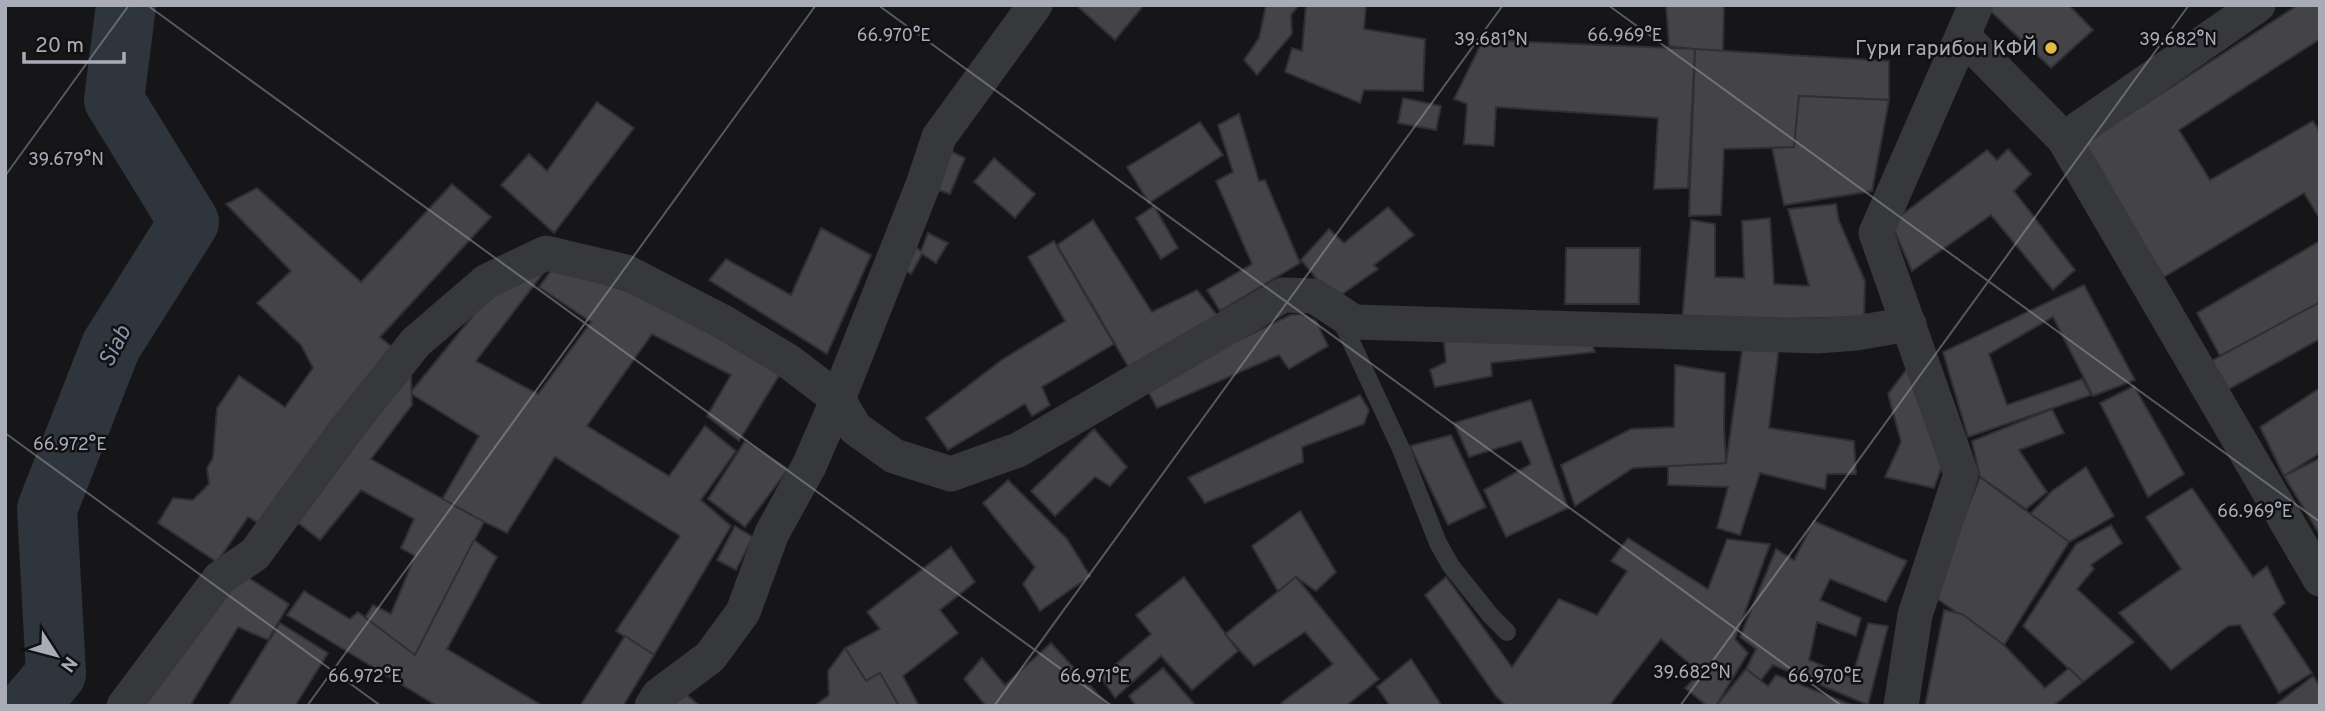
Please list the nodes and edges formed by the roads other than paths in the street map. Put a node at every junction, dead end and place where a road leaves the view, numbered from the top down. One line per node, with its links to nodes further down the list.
1 (1035, 5): 7 (street)
2 (2258, 5): 4 (street)
3 (1969, 20): 4 (street); 6 (street)
4 (2064, 139): 8 (street)
5 (1337, 311): 6 (street); 7 (street); 9 (lane)
6 (1909, 324): 12 (street)
7 (838, 399): 10 (street); 11 (street)
8 (2320, 579)
9 (1507, 632)
10 (124, 706)
11 (652, 706)
12 (1900, 706)

